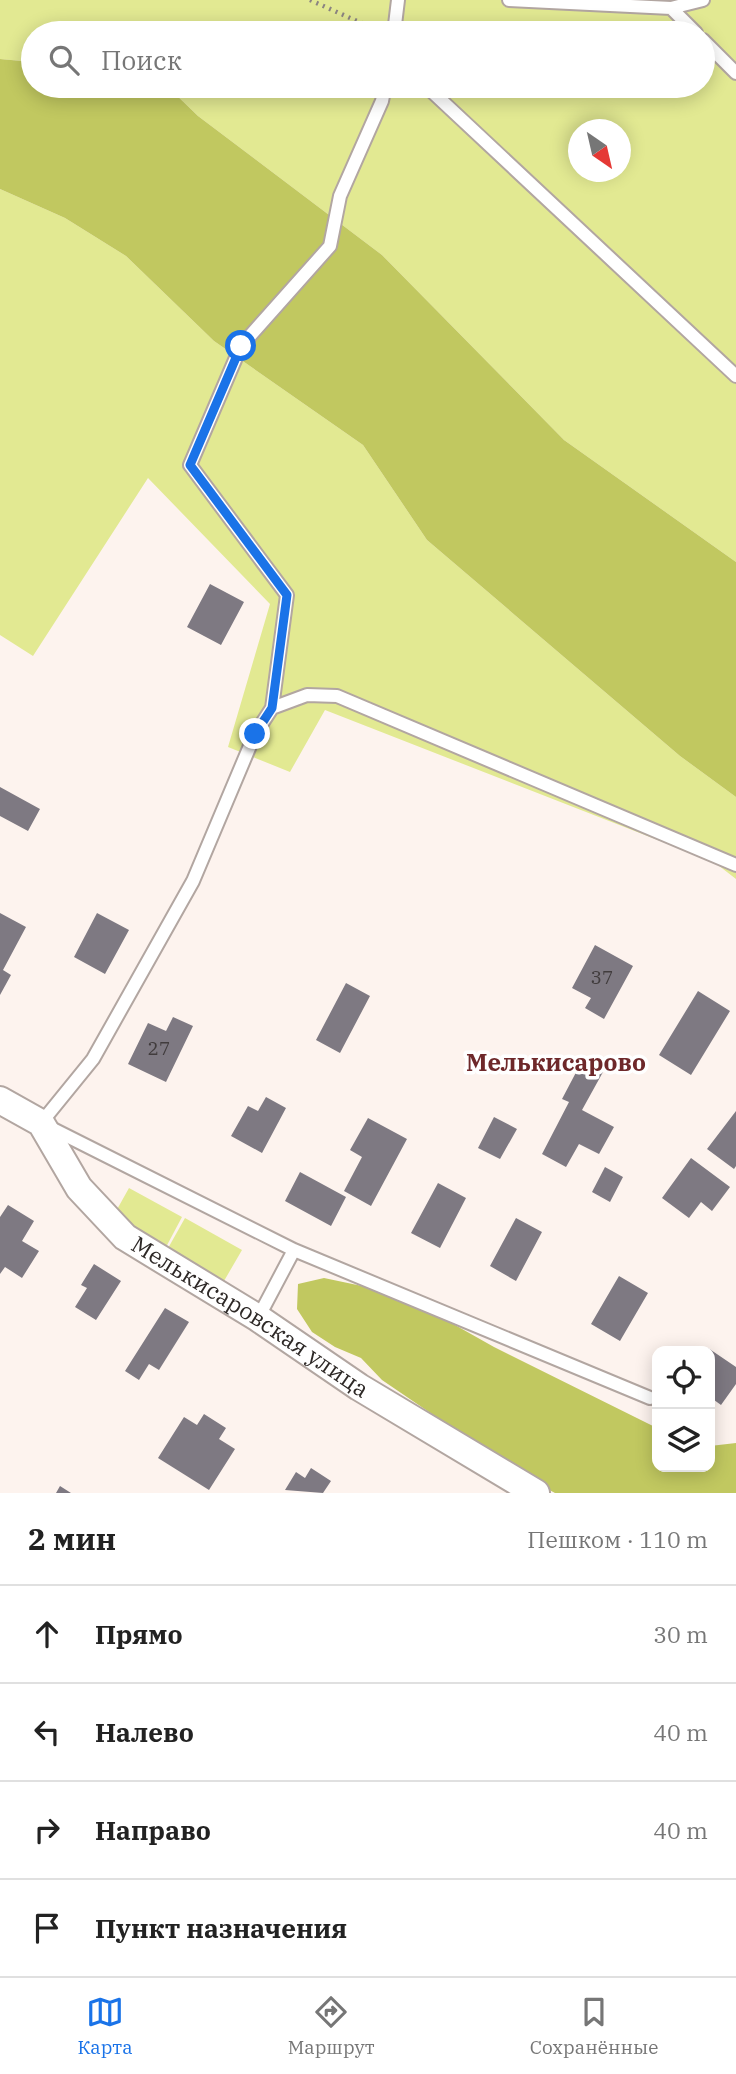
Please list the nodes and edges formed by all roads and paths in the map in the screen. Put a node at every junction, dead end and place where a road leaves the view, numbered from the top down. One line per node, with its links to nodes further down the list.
1 (310, 0): 6 (path)
2 (398, 0): 7 (lane)
3 (509, 0): 5 (lane)
4 (703, 0): 5 (lane)
5 (671, 8): 8 (lane)
6 (357, 21)
7 (395, 21)
8 (684, 21)
9 (715, 52): 10 (lane)
10 (736, 73)
11 (383, 98): 14 (lane)
12 (439, 98): 13 (lane)
13 (736, 376)
14 (272, 708): 15 (lane); 17 (lane)
15 (736, 865)
16 (0, 1100): 17 (street)
17 (41, 1123): 18 (lane); 19 (street, Мелькисаровская улица)
18 (293, 1250): 19 (lane); 20 (lane)
19 (258, 1318): 21 (street, Мелькисаровская улица)
20 (650, 1398)
21 (537, 1493)

